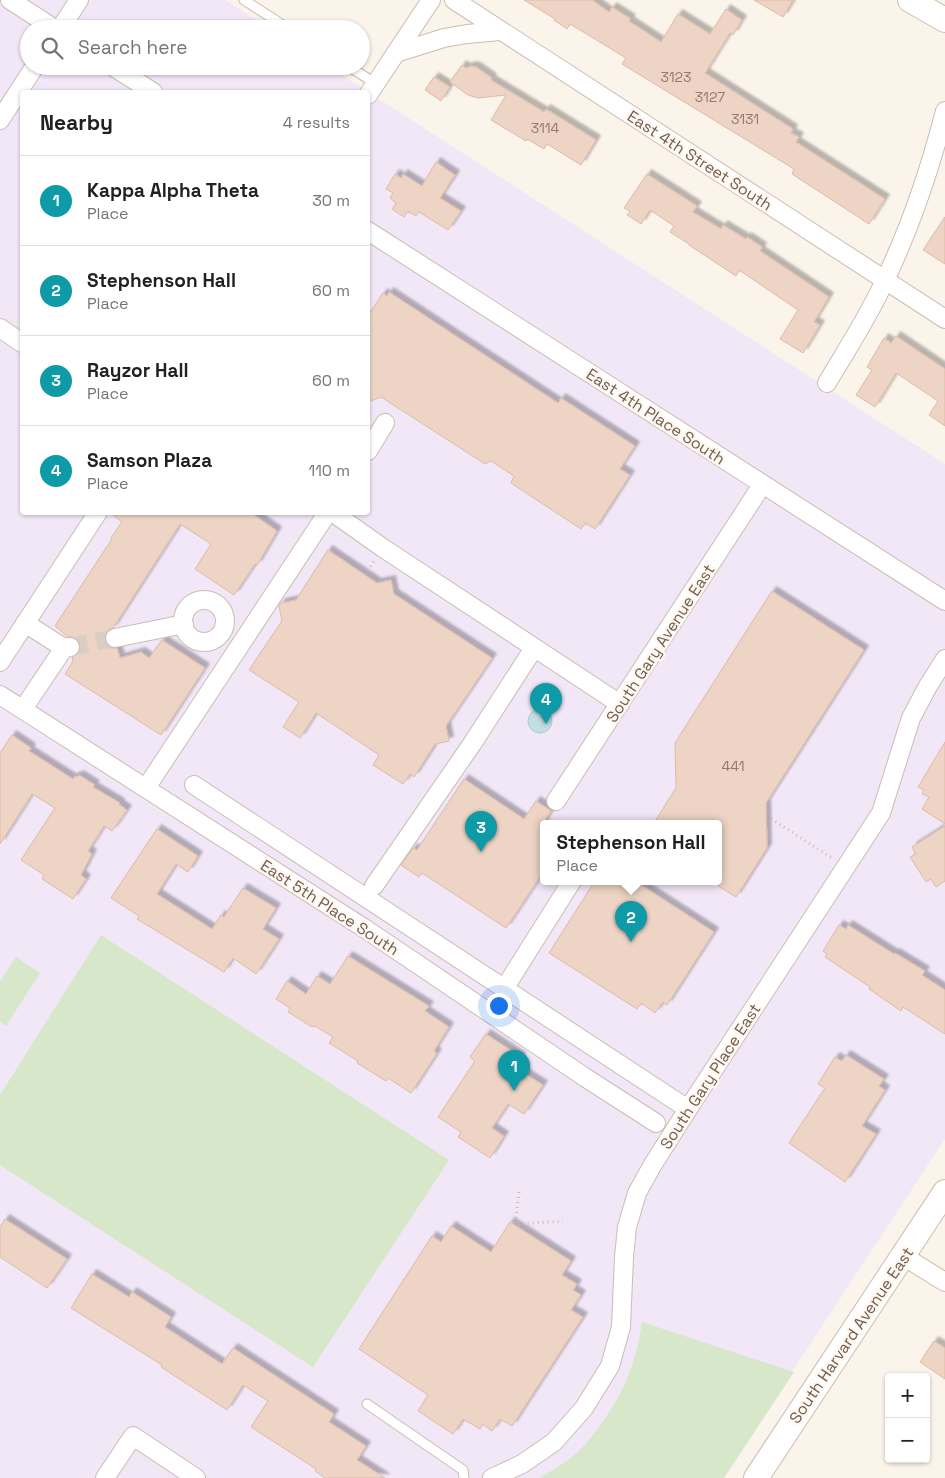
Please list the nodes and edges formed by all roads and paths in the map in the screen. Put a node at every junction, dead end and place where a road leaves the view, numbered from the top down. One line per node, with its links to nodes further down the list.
1 (10, 0): 7 (street)
2 (79, 0): 8 (street)
3 (244, 0): 9 (lane)
4 (431, 0): 12 (street)
5 (454, 0): 11 (street, East 4th Street South)
6 (910, 0): 10 (main road)
7 (41, 20)
8 (66, 20)
9 (275, 20)
10 (945, 20)
11 (500, 31): 12 (street); 23 (street, East 4th Street South)
12 (396, 53): 16 (street)
13 (30, 75): 17 (street)
14 (126, 75): 19 (street)
15 (357, 75): 16 (lane)
16 (371, 89)
17 (20, 90)
18 (20, 90): 21 (street)
19 (150, 90)
20 (945, 111): 23 (street)
21 (0, 120)
22 (370, 231): 30 (street, East 4th Place South)
23 (886, 280): 24 (street, East 4th Street South); 27 (street)
24 (945, 320)
25 (0, 328): 26 (street)
26 (20, 342)
27 (827, 383)
28 (385, 424): 29 (street)
29 (370, 448)
30 (762, 485): 34 (street, East 4th Place South); 44 (street, South Gary Avenue East)
31 (96, 515): 35 (street)
32 (328, 515): 39 (street)
33 (334, 515): 40 (street)
34 (945, 601)
35 (25, 623): 42 (street); 45 (street)
36 (184, 624): 37 (street); 37 (street); 38 (street)
37 (222, 632): 39 (street)
38 (115, 638)
39 (242, 643): 47 (street)
40 (534, 648): 44 (street); 52 (street)
41 (945, 660): 54 (street, South Gary Place East)
42 (0, 662)
43 (0, 695): 45 (street, East 5th Place South)
44 (620, 704): 48 (street, South Gary Avenue East)
45 (24, 709): 47 (street, East 5th Place South)
46 (194, 785): 53 (street, East 5th Place South)
47 (146, 788): 55 (street, East 5th Place South)
48 (556, 801)
49 (767, 816): 50 (path)
50 (838, 860)
51 (569, 885): 53 (street)
52 (374, 886)
53 (504, 989): 54 (street, East 5th Place South)
54 (688, 1109): 66 (street, South Gary Place East)
55 (656, 1124)
56 (519, 1192): 58 (path)
57 (945, 1192): 59 (main road, South Harvard Avenue East)
58 (563, 1221)
59 (903, 1256): 60 (street); 62 (main road, South Harvard Avenue East)
60 (945, 1282)
61 (367, 1404): 65 (lane)
62 (763, 1476)
63 (105, 1478): 64 (street)
64 (196, 1478)
65 (464, 1478)
66 (492, 1478)

